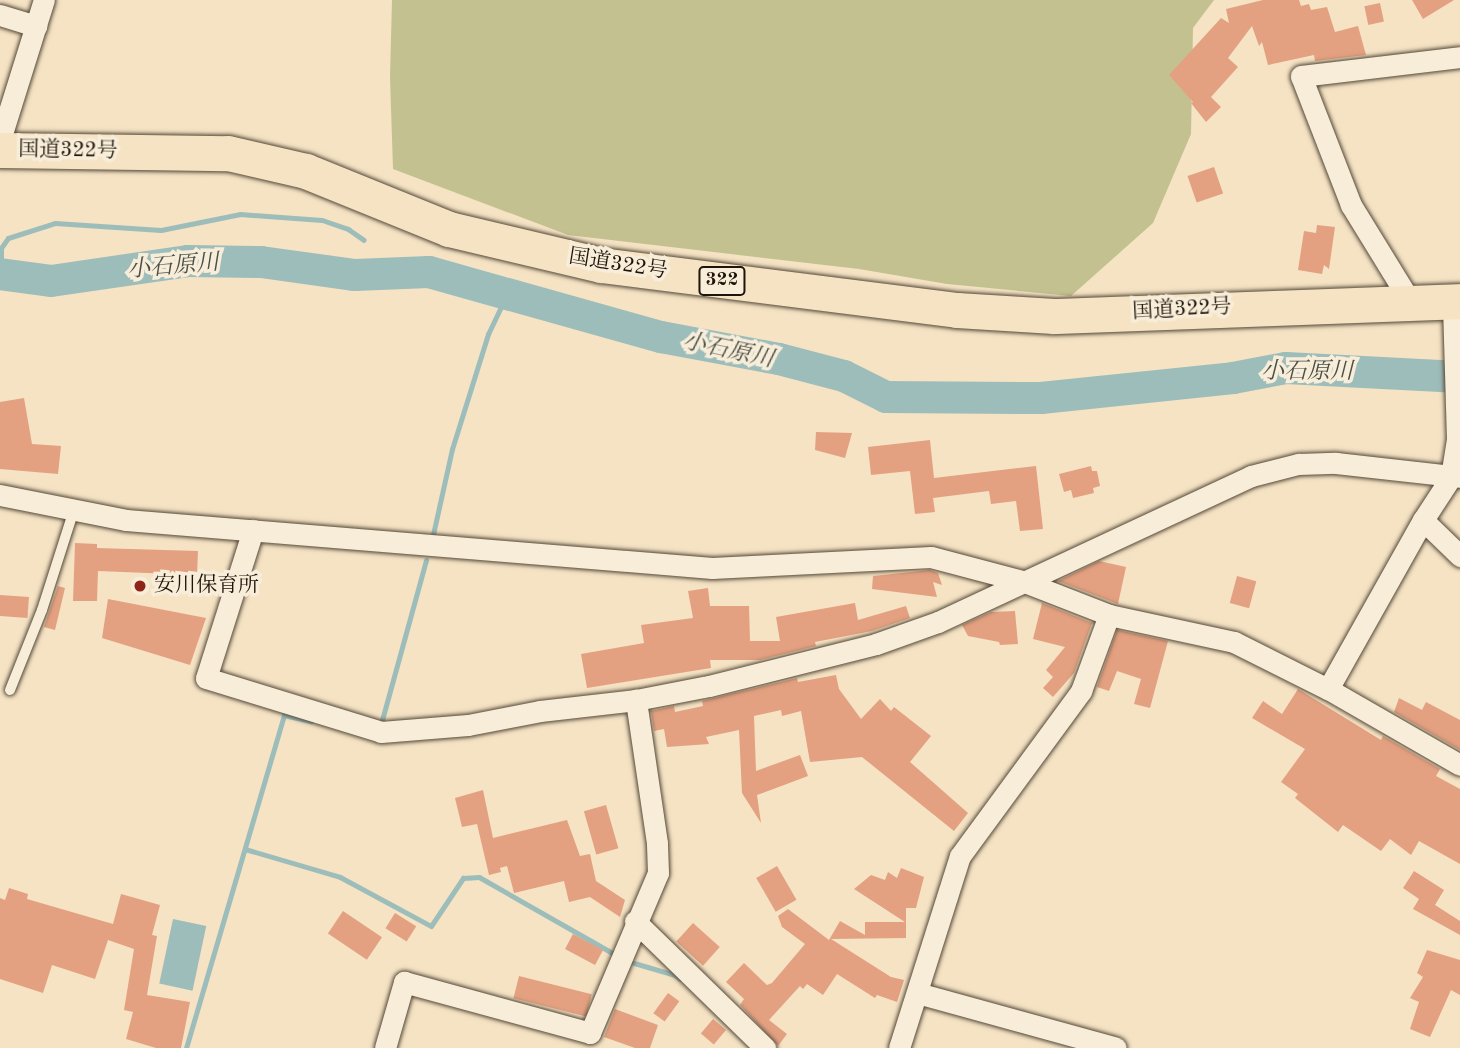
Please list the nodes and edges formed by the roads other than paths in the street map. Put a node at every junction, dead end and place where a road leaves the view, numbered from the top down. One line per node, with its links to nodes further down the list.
1 (44, 0): 3 (street)
2 (0, 15): 3 (street)
3 (36, 26): 5 (street)
4 (1460, 57): 7 (street)
5 (0, 140)
6 (0, 150): 7 (highway, 国道322号 / 322)
7 (1410, 301): 8 (highway, 国道322号 / 322)
8 (1456, 308): 9 (street)
9 (1455, 477): 12 (street); 15 (street)
10 (0, 495): 11 (street)
11 (74, 510): 13 (street); 18 (lane)
12 (1423, 520): 14 (street); 17 (street)
13 (253, 530): 15 (street); 19 (street)
14 (1460, 556)
15 (1022, 581): 16 (street); 19 (street)
16 (1109, 615): 17 (street); 22 (street)
17 (1328, 689): 20 (street)
18 (10, 690)
19 (636, 700): 21 (street)
20 (1460, 765)
21 (635, 921): 23 (street); 24 (street)
22 (917, 993): 25 (street); 26 (street)
23 (385, 1048)
24 (765, 1048)
25 (899, 1048)
26 (1116, 1048)

